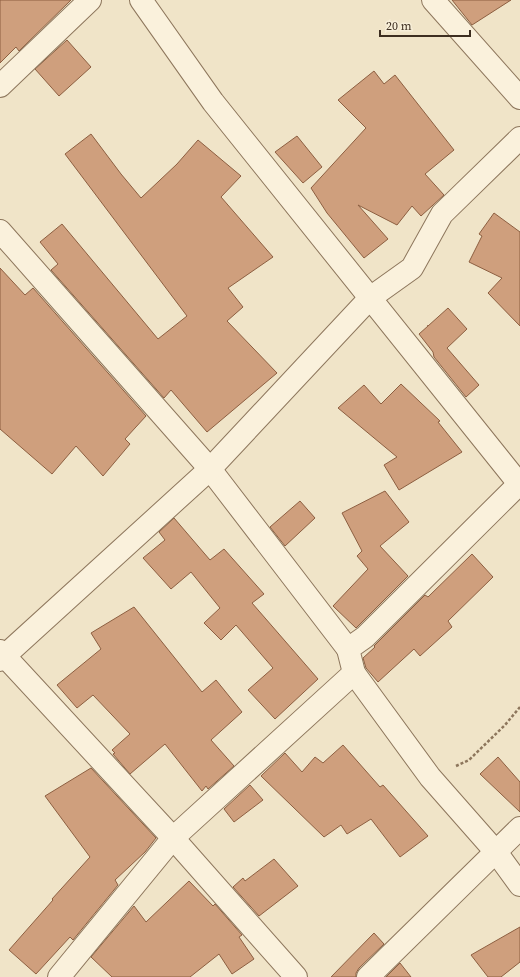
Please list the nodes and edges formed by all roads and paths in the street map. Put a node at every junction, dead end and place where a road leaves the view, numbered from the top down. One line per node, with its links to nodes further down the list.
1 (90, 0): 4 (street)
2 (141, 0): 8 (street)
3 (434, 0): 5 (street)
4 (0, 86)
5 (520, 98)
6 (520, 138): 8 (street)
7 (0, 231): 9 (street)
8 (370, 298): 9 (street); 10 (street)
9 (210, 468): 11 (street); 12 (street)
10 (520, 484): 11 (street)
11 (348, 649): 13 (street)
12 (2, 656): 17 (street)
13 (354, 673): 15 (street); 17 (street)
14 (520, 707): 15 (path)
15 (430, 777): 18 (street)
16 (520, 828): 18 (street)
17 (172, 838): 20 (street); 21 (street)
18 (496, 852): 19 (street); 22 (street)
19 (520, 885)
20 (59, 977)
21 (296, 977)
22 (368, 977)

